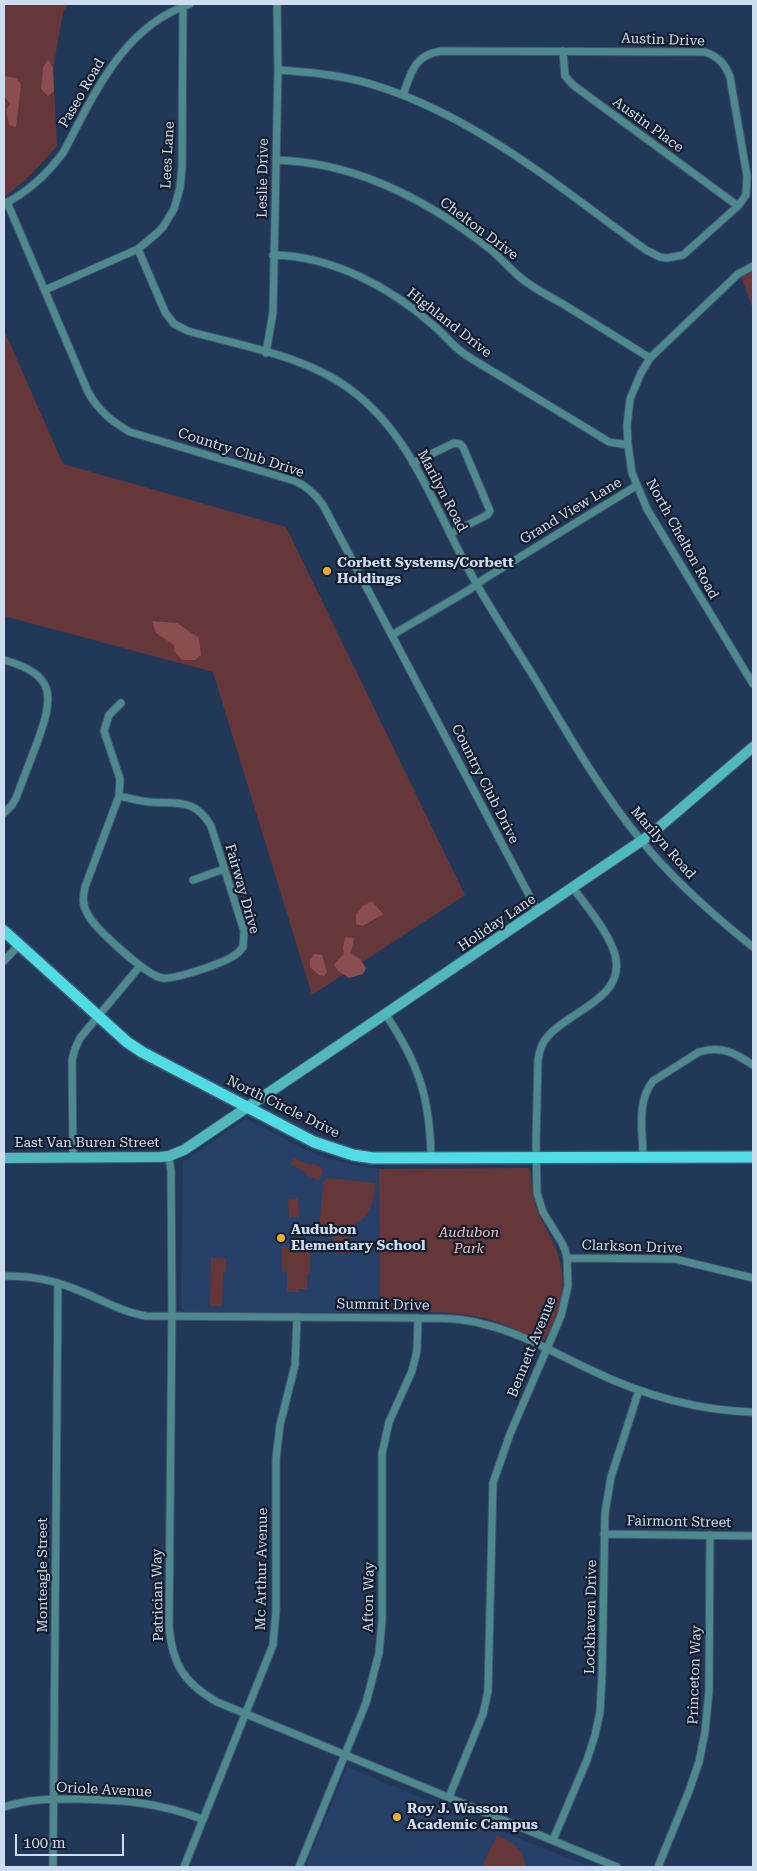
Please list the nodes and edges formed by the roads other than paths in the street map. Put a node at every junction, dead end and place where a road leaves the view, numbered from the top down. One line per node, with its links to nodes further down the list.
1 (277, 4): 4 (street, Leslie Drive)
2 (187, 5): 7 (street, Paseo Road); 9 (street, Lees Lane)
3 (563, 51): 5 (street, Austin Drive); 8 (street, Austin Place); 8 (street, Austin Drive)
4 (278, 70): 5 (street, Austin Drive); 6 (street, Leslie Drive)
5 (402, 95): 8 (street, Austin Drive)
6 (276, 160): 10 (street, Leslie Drive); 14 (street, Chelton Drive)
7 (6, 203): 12 (street, Country Club Drive)
8 (738, 206)
9 (138, 249): 12 (street, Lees Lane); 13 (street, Marilyn Road)
10 (273, 254): 13 (street, Leslie Drive); 15 (street, Highland Drive)
11 (753, 266): 14 (street, North Chelton Road)
12 (45, 290): 20 (street, Country Club Drive)
13 (266, 353): 16 (street, Marilyn Road)
14 (650, 358): 15 (street, North Chelton Road)
15 (628, 445): 17 (street, North Chelton Road)
16 (413, 463): 18 (street, Marilyn Road); 18 (street)
17 (636, 486): 19 (street, Grand View Lane); 22 (street, North Chelton Road)
18 (450, 534): 19 (street, Marilyn Road)
19 (477, 584): 20 (street, Grand View Lane); 27 (street, Marilyn Road)
20 (392, 635): 31 (street, Country Club Drive)
21 (4, 660): 26 (street)
22 (753, 684)
23 (120, 703): 25 (street, Fairway Drive)
24 (753, 747): 27 (street, Holiday Lane)
25 (118, 796): 28 (street, Fairway Drive); 38 (street, Fairway Drive)
26 (4, 813)
27 (642, 841): 30 (street, Holiday Lane); 34 (street, Marilyn Road)
28 (224, 869): 29 (street); 35 (street, Fairway Drive)
29 (193, 880)
30 (574, 888): 31 (street, Holiday Lane); 46 (street, Bennett Avenue)
31 (538, 912): 39 (street, Holiday Lane)
32 (4, 930): 33 (main road, North Circle Drive)
33 (19, 945): 37 (street); 40 (main road, North Circle Drive)
34 (753, 947)
35 (243, 948): 36 (street); 38 (street, Fairway Drive)
36 (251, 951)
37 (4, 961)
38 (140, 966): 40 (street)
39 (386, 1015): 42 (street, Holiday Lane); 45 (street)
40 (98, 1016): 42 (main road, North Circle Drive); 44 (street)
41 (753, 1065): 49 (street)
42 (247, 1108): 43 (street, East Van Buren Street); 45 (main road, North Circle Drive)
43 (169, 1156): 44 (street, East Van Buren Street); 54 (street, Patrician Way)
44 (73, 1157): 48 (street, East Van Buren Street)
45 (431, 1157): 46 (main road, North Circle Drive)
46 (536, 1157): 49 (main road, North Circle Drive); 50 (street, Bennett Avenue)
47 (753, 1157): 49 (main road, North Circle Drive)
48 (4, 1158)
49 (643, 1158)
50 (567, 1258): 52 (street, Clarkson Drive); 57 (street, Bennett Avenue)
51 (4, 1276): 53 (street, Summit Drive)
52 (753, 1278)
53 (58, 1283): 54 (street, Summit Drive); 66 (street, Monteagle Street)
54 (172, 1317): 55 (street, Summit Drive); 63 (street, Patrician Way)
55 (297, 1317): 56 (street, Summit Drive); 63 (street, Mc Arthur Avenue)
56 (418, 1318): 57 (street, Summit Drive); 64 (street, Afton Way)
57 (546, 1349): 58 (street, Summit Drive); 65 (street, Bennett Avenue)
58 (639, 1390): 59 (street, Summit Drive); 60 (street, Lockhaven Drive)
59 (753, 1412)
60 (604, 1534): 61 (street, Fairmont Street); 69 (street, Lockhaven Drive)
61 (710, 1535): 62 (street, Fairmont Street); 74 (street, Princeton Way)
62 (753, 1536)
63 (246, 1714): 64 (street, Patrician Way); 68 (street, Mc Arthur Avenue)
64 (345, 1754): 65 (street, Patrician Way); 72 (street, Afton Way)
65 (449, 1797): 69 (street, Patrician Way)
66 (54, 1799): 67 (street, Oriole Avenue); 68 (street, Oriole Avenue); 70 (street, Monteagle Street)
67 (4, 1807)
68 (202, 1819): 71 (street, Mc Arthur Avenue)
69 (553, 1840): 73 (street, Patrician Way)
70 (53, 1867)
71 (184, 1867)
72 (299, 1867)
73 (617, 1867)
74 (658, 1867)

